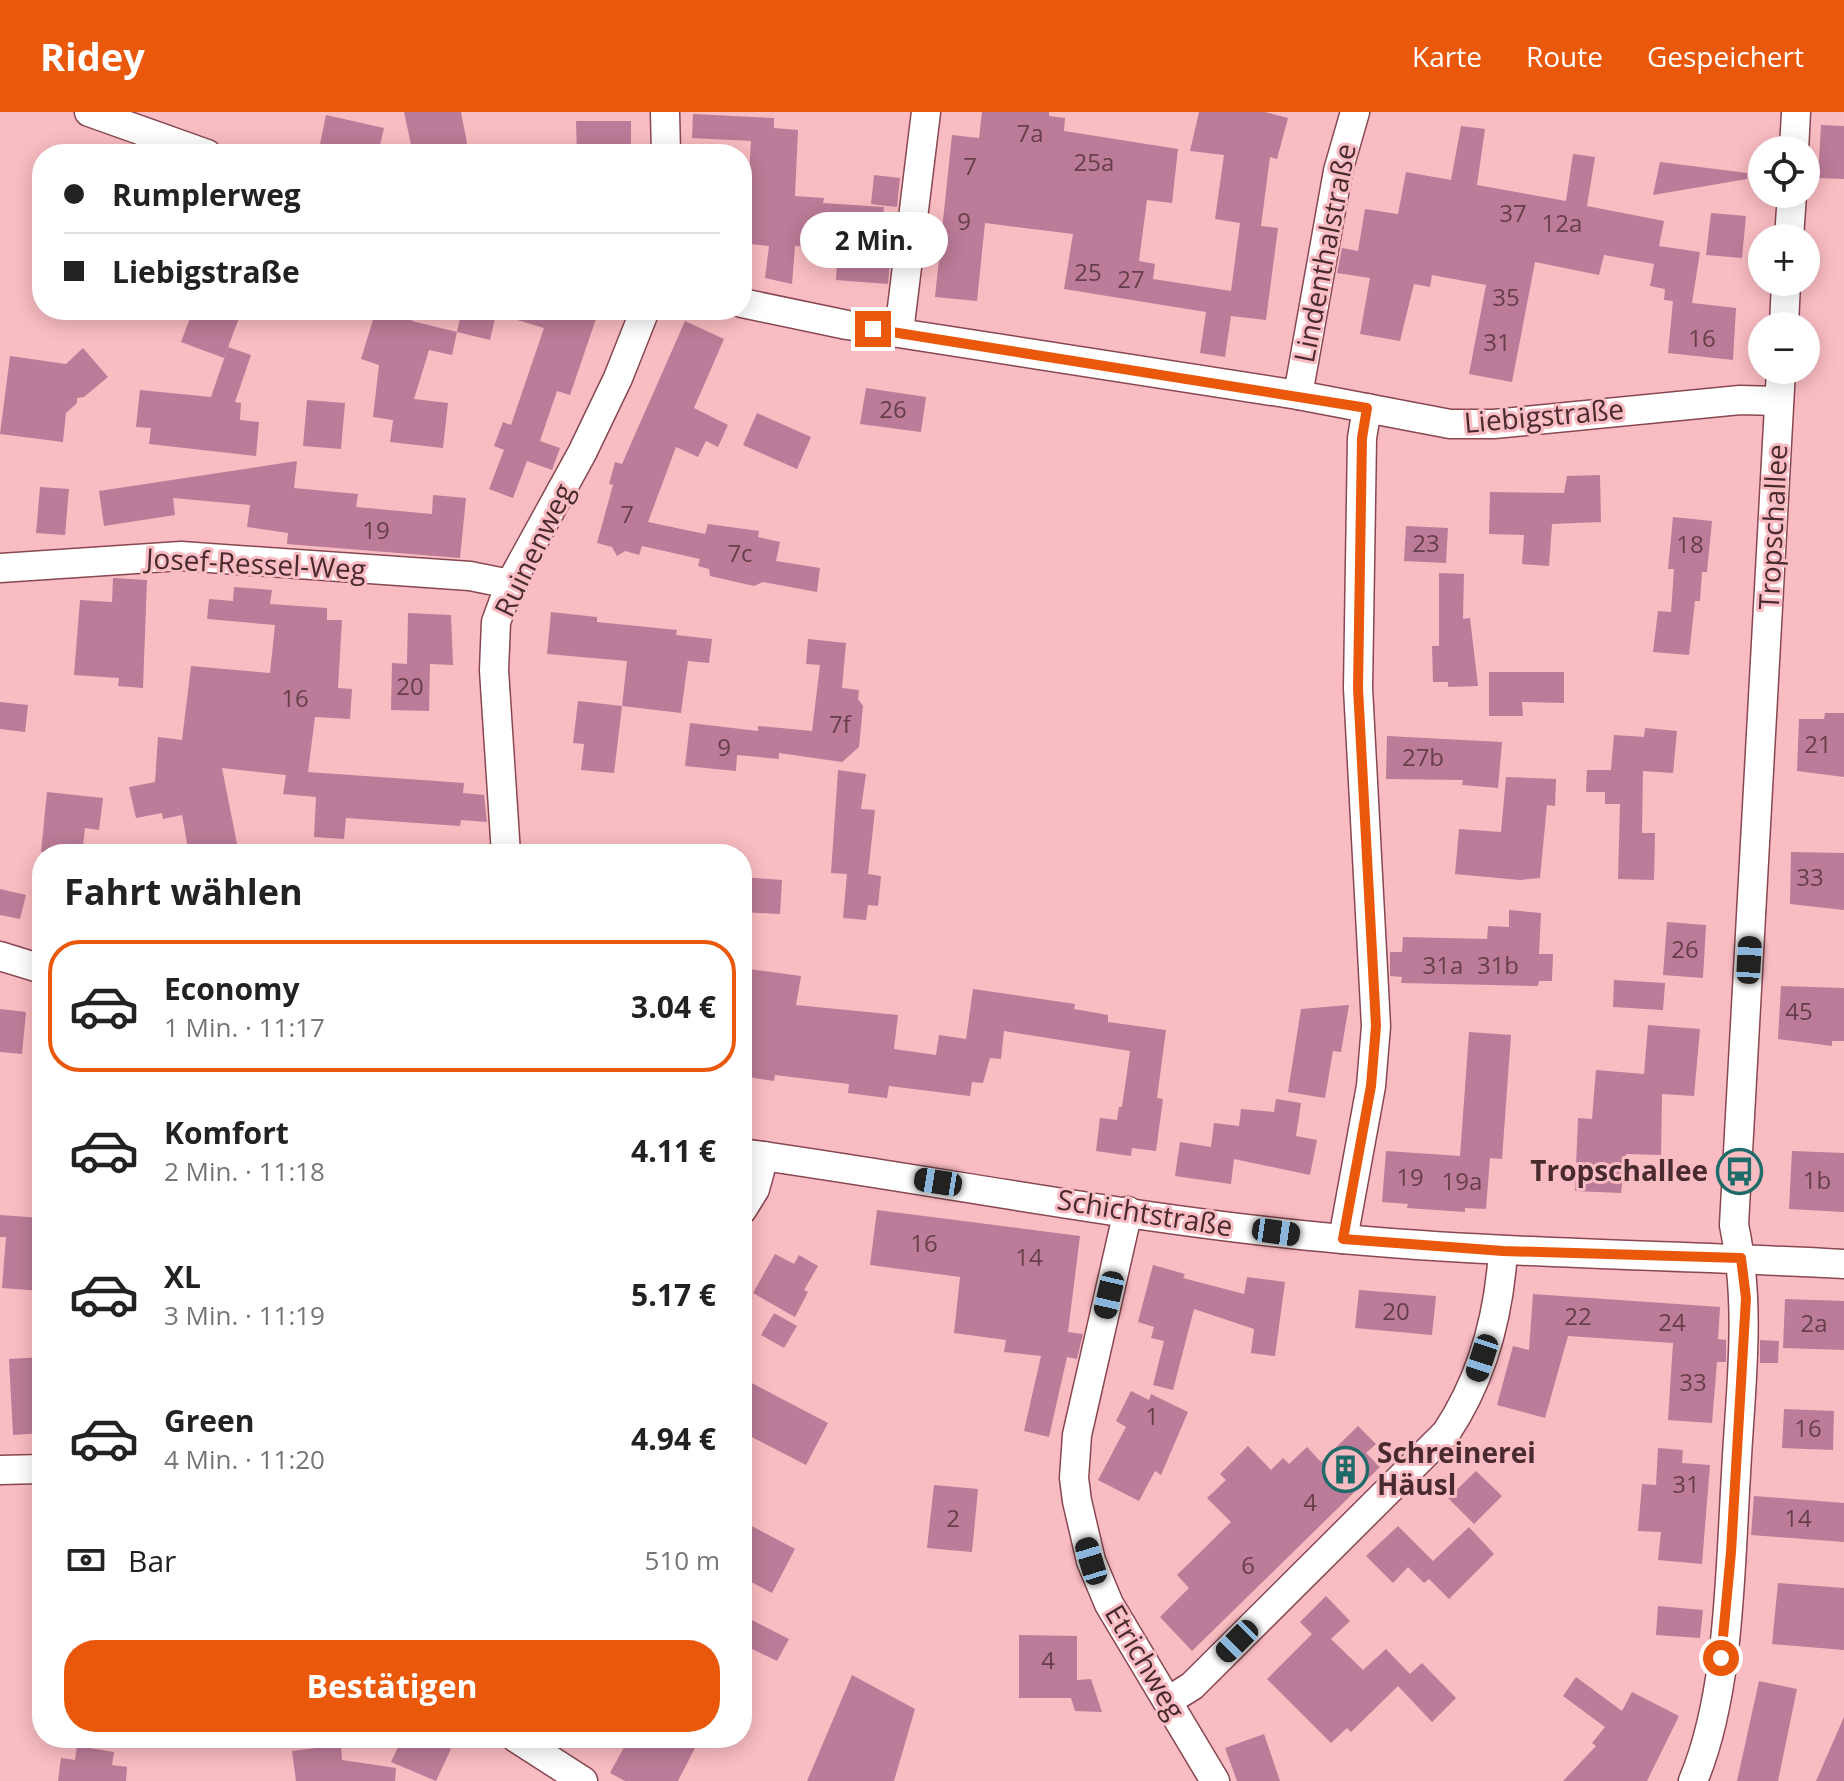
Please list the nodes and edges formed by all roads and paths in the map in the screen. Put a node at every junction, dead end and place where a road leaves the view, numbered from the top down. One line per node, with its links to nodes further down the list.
1 (89, 112): 7 (street)
2 (665, 112): 8 (street)
3 (926, 112): 11 (street)
4 (1355, 112): 13 (street, Lindenthalstraße)
5 (1796, 112): 6 (street)
6 (1795, 136)
7 (179, 144)
8 (666, 144)
9 (752, 305): 11 (street, Liebigstraße)
10 (641, 320): 17 (street, Ruinenweg)
11 (899, 332): 13 (street, Liebigstraße)
12 (1780, 384): 14 (street, Tropschallee)
13 (1298, 395): 15 (street, Liebigstraße)
14 (1779, 401): 15 (street, Liebigstraße); 26 (street, Tropschallee)
15 (1367, 408): 24 (street)
16 (0, 568): 17 (street, Josef-Ressel-Weg)
17 (510, 584): 18 (street, Ruinenweg)
18 (505, 844)
19 (0, 956): 20 (street)
20 (32, 966)
21 (753, 1154): 22 (street); 23 (street, Schichtstraße)
22 (752, 1194)
23 (1128, 1211): 24 (street, Schichtstraße); 30 (street, Etrichweg)
24 (1343, 1239): 25 (street, Schichtstraße)
25 (1503, 1251): 26 (street, Schichtstraße); 30 (street)
26 (1741, 1258): 27 (street, Schichtstraße); 34 (street, Tropschallee)
27 (1844, 1264)
28 (32, 1469): 29 (street)
29 (0, 1470)
30 (1168, 1701): 33 (street, Etrichweg)
31 (532, 1748): 32 (street)
32 (583, 1781)
33 (1215, 1781)
34 (1693, 1781)

